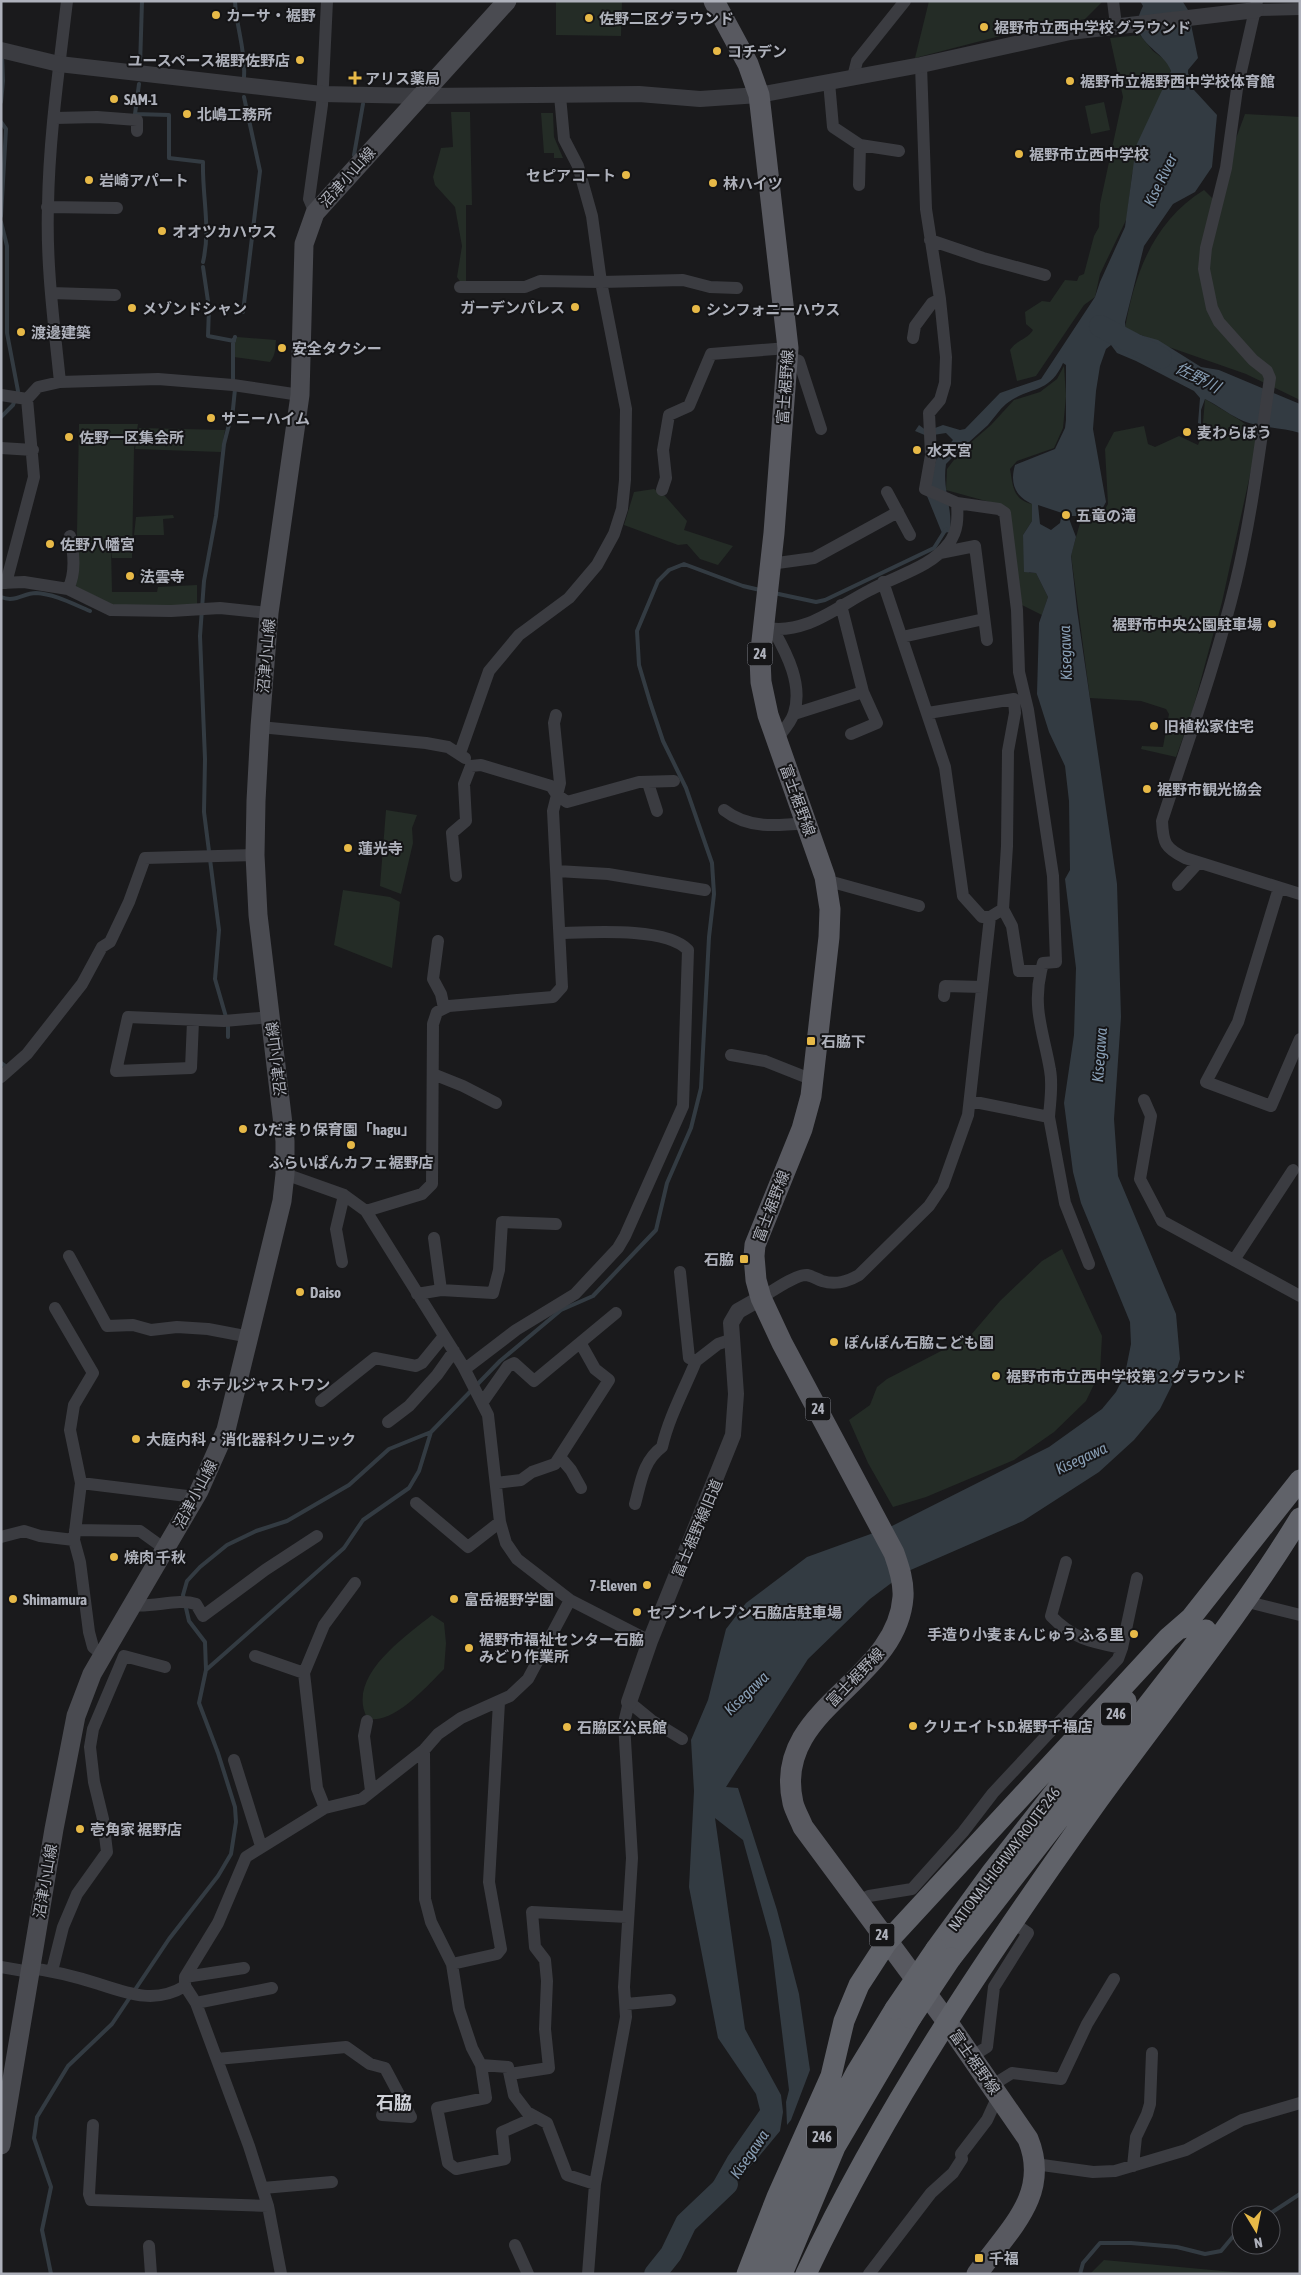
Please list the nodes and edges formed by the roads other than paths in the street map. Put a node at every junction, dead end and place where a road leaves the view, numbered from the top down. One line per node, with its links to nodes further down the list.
1 (67, 1): 11 (street)
2 (327, 1): 15 (street)
3 (507, 1): 17 (main road, 沼津小山線)
4 (714, 1): 16 (main road, 富士裾野線 / 24)
5 (904, 1): 13 (street)
6 (1113, 1): 9 (street)
7 (1256, 6): 8 (street); 9 (street); 79 (street)
8 (1300, 9)
9 (1119, 25): 12 (street)
10 (5, 51): 11 (street)
11 (59, 64): 15 (street); 19 (street)
12 (921, 65): 13 (street); 27 (street)
13 (853, 77): 14 (street)
14 (829, 82): 16 (street); 21 (street)
15 (322, 94): 17 (street); 26 (street)
16 (760, 95): 18 (street); 36 (main road, 富士裾野線 / 24)
17 (421, 96): 18 (street); 26 (main road, 沼津小山線)
18 (560, 96): 29 (street)
19 (55, 118): 20 (street); 24 (street)
20 (137, 131)
21 (860, 145): 22 (street); 23 (street)
22 (899, 151)
23 (859, 185)
24 (48, 207): 25 (street); 32 (street)
25 (117, 208)
26 (314, 213): 39 (main road, 沼津小山線)
27 (930, 240): 28 (street); 34 (street)
28 (1045, 275)
29 (601, 282): 30 (street); 31 (street); 70 (street)
30 (460, 288)
31 (737, 288)
32 (51, 293): 33 (street); 37 (street)
33 (115, 295)
34 (940, 299): 35 (street); 46 (street)
35 (913, 338)
36 (788, 352): 41 (street); 44 (street); 51 (main road, 富士裾野線 / 24)
37 (60, 382): 39 (street); 40 (street)
38 (1, 395): 40 (street)
39 (300, 395): 56 (main road, 沼津小山線)
40 (27, 399): 43 (street)
41 (821, 429)
42 (1, 448): 43 (street)
43 (33, 450): 53 (street)
44 (662, 490)
45 (887, 492): 47 (street)
46 (957, 503): 50 (street); 61 (street)
47 (898, 512): 48 (street); 51 (street)
48 (910, 535)
49 (70, 536): 54 (street)
50 (938, 553): 52 (street); 57 (street)
51 (770, 564): 58 (main road, 富士裾野線 / 24)
52 (883, 582): 55 (street); 59 (street)
53 (4, 583): 54 (street)
54 (68, 589): 56 (street)
55 (841, 605): 58 (street); 62 (street)
56 (269, 613): 67 (main road, 沼津小山線)
57 (984, 619): 59 (street); 60 (street)
58 (769, 629): 65 (street); 69 (main road, 富士裾野線 / 24)
59 (902, 638): 64 (street)
60 (986, 640)
61 (1022, 683): 63 (street); 92 (street)
62 (863, 692): 65 (street); 68 (street)
63 (1014, 699): 64 (street); 88 (street)
64 (928, 713): 89 (street)
65 (794, 714): 69 (street)
66 (556, 715): 74 (street)
67 (260, 727): 70 (street); 78 (main road, 沼津小山線)
68 (852, 734)
69 (776, 740): 77 (main road, 富士裾野線 / 24)
70 (460, 753): 71 (street)
71 (471, 766): 74 (street); 81 (street)
72 (674, 782): 73 (street)
73 (648, 783): 74 (street); 76 (street)
74 (557, 795): 80 (street)
75 (724, 810): 77 (street)
76 (657, 811)
77 (806, 823): 82 (main road, 富士裾野線 / 24)
78 (255, 855): 96 (main road, 沼津小山線); 101 (street)
79 (1198, 863): 83 (street); 84 (street)
80 (557, 871): 85 (street); 90 (street)
81 (456, 876)
82 (825, 880): 87 (street); 102 (main road, 富士裾野線 / 24)
83 (1178, 885)
84 (1279, 888): 86 (street); 98 (street)
85 (705, 890)
86 (1300, 894)
87 (919, 906)
88 (1003, 909): 89 (street); 92 (street)
89 (990, 917): 93 (street)
90 (561, 933): 95 (street); 130 (street)
91 (438, 941): 95 (street)
92 (1041, 971): 106 (street)
93 (982, 987): 94 (street); 104 (street)
94 (944, 996)
95 (444, 1008): 100 (street)
96 (271, 1016): 97 (street); 108 (main road, 沼津小山線)
97 (193, 1021): 97 (street)
98 (1300, 1039)
99 (731, 1055): 102 (street)
100 (433, 1074): 105 (street); 110 (street)
101 (1, 1077)
102 (813, 1080): 121 (main road, 富士裾野線 / 24)
103 (1144, 1100): 114 (street)
104 (970, 1101): 106 (street); 121 (street)
105 (496, 1103)
106 (1049, 1117): 116 (street)
107 (1292, 1170): 114 (street)
108 (285, 1174): 109 (street); 125 (main road, 沼津小山線)
109 (344, 1195): 110 (street); 115 (street)
110 (366, 1211): 119 (street)
111 (556, 1224): 118 (street)
112 (434, 1238): 118 (street)
113 (69, 1256): 125 (street)
114 (1234, 1260): 120 (street)
115 (342, 1262)
116 (1089, 1264)
117 (680, 1272): 129 (street)
118 (441, 1290): 119 (street)
119 (418, 1294): 124 (street)
120 (1300, 1296)
121 (761, 1298): 126 (street, 富士裾野線旧道); 172 (main road, 富士裾野線 / 24)
122 (55, 1308): 136 (street)
123 (616, 1313): 127 (street)
124 (444, 1336): 128 (street); 132 (street)
125 (250, 1337): 139 (main road, 沼津小山線)
126 (730, 1340): 129 (street); 157 (street, 富士裾野線旧道)
127 (581, 1344): 131 (street); 134 (street)
128 (454, 1352): 130 (street); 133 (street)
129 (696, 1361): 141 (street)
130 (467, 1374): 131 (street)
131 (480, 1400): 137 (street)
132 (321, 1401)
133 (388, 1422)
134 (560, 1457): 137 (street); 138 (street)
135 (1300, 1480): 156 (highway, NATIONAL HIGHWAY ROUTE 246 / 246)
136 (81, 1483): 139 (street); 145 (street)
137 (496, 1483): 144 (street)
138 (581, 1488)
139 (195, 1497): 148 (main road, 沼津小山線)
140 (416, 1502): 144 (street)
141 (635, 1504)
142 (1300, 1512): 176 (highway, NATIONAL HIGHWAY ROUTE 246 / 246)
143 (1300, 1518): 153 (highway)
144 (500, 1522): 152 (street)
145 (75, 1535): 147 (street); 148 (street); 159 (street)
146 (317, 1536): 154 (street)
147 (1, 1537)
148 (165, 1549): 154 (main road, 沼津小山線)
149 (1066, 1562): 158 (street)
150 (1137, 1578): 158 (street)
151 (355, 1583): 162 (street)
152 (570, 1600): 157 (street); 163 (street)
153 (1244, 1601): 155 (street); 174 (highway)
154 (131, 1605): 159 (main road, 沼津小山線)
155 (1300, 1615)
156 (1191, 1618): 175 (highway); 176 (highway, NATIONAL HIGHWAY ROUTE 246 / 246)
157 (650, 1642): 164 (street, 富士裾野線旧道)
158 (1122, 1648): 172 (street)
159 (103, 1655): 180 (main road, 沼津小山線)
160 (254, 1656): 162 (street)
161 (165, 1667): 181 (street)
162 (304, 1673): 170 (street)
163 (499, 1702): 167 (street); 177 (street)
164 (629, 1702): 166 (street); 173 (street)
165 (367, 1721): 169 (street)
166 (682, 1739)
167 (424, 1750): 169 (street); 177 (street)
168 (234, 1760): 171 (street)
169 (371, 1791): 170 (street)
170 (325, 1808): 171 (street)
171 (261, 1846): 183 (street)
172 (858, 1901): 175 (main road, 富士裾野線 / 24)
173 (627, 1917): 187 (street); 194 (street)
174 (1012, 1922): 189 (highway); 191 (street)
175 (887, 1942): 189 (main road, 富士裾野線 / 24); 214 (highway)
176 (944, 1954): 188 (highway, NATIONAL HIGHWAY ROUTE 246 / 246, bridge)
177 (452, 1964): 193 (street)
178 (1, 1967): 180 (street)
179 (244, 1968): 183 (street)
180 (30, 1970): 181 (street); 197 (main road, 沼津小山線)
181 (52, 1971): 183 (street)
182 (1114, 1979): 195 (street)
183 (185, 1981): 186 (street)
184 (272, 1988): 186 (street)
185 (670, 2000): 187 (street)
186 (196, 2003): 192 (street)
187 (626, 2004): 205 (street)
188 (903, 2014): 215 (highway, NATIONAL HIGHWAY ROUTE 246 / 246); 216 (highway, NATIONAL HIGHWAY ROUTE 246 / 246)
189 (948, 2023): 191 (main road, 富士裾野線 / 24); 217 (highway)
190 (1152, 2053): 203 (street)
191 (971, 2057): 195 (main road, 富士裾野線 / 24)
192 (217, 2059): 198 (street); 206 (street)
193 (481, 2065): 194 (street); 199 (street)
194 (510, 2074): 199 (street)
195 (995, 2091): 202 (main road, 富士裾野線 / 24); 218 (street)
196 (1300, 2103): 203 (street)
197 (4, 2113): 201 (main road, 沼津小山線)
198 (382, 2115)
199 (536, 2117): 205 (street)
200 (93, 2125): 207 (street)
201 (1, 2146)
202 (1035, 2164): 203 (street); 219 (main road, 富士裾野線 / 24)
203 (1133, 2166)
204 (332, 2182): 206 (street)
205 (595, 2184): 213 (street)
206 (263, 2188): 207 (street)
207 (268, 2206): 211 (street)
208 (514, 2245): 212 (street)
209 (149, 2246): 210 (street)
210 (150, 2274)
211 (281, 2274)
212 (528, 2274)
213 (588, 2274)
214 (747, 2274)
215 (764, 2274)
216 (782, 2274)
217 (806, 2274)
218 (869, 2274)
219 (977, 2274)

